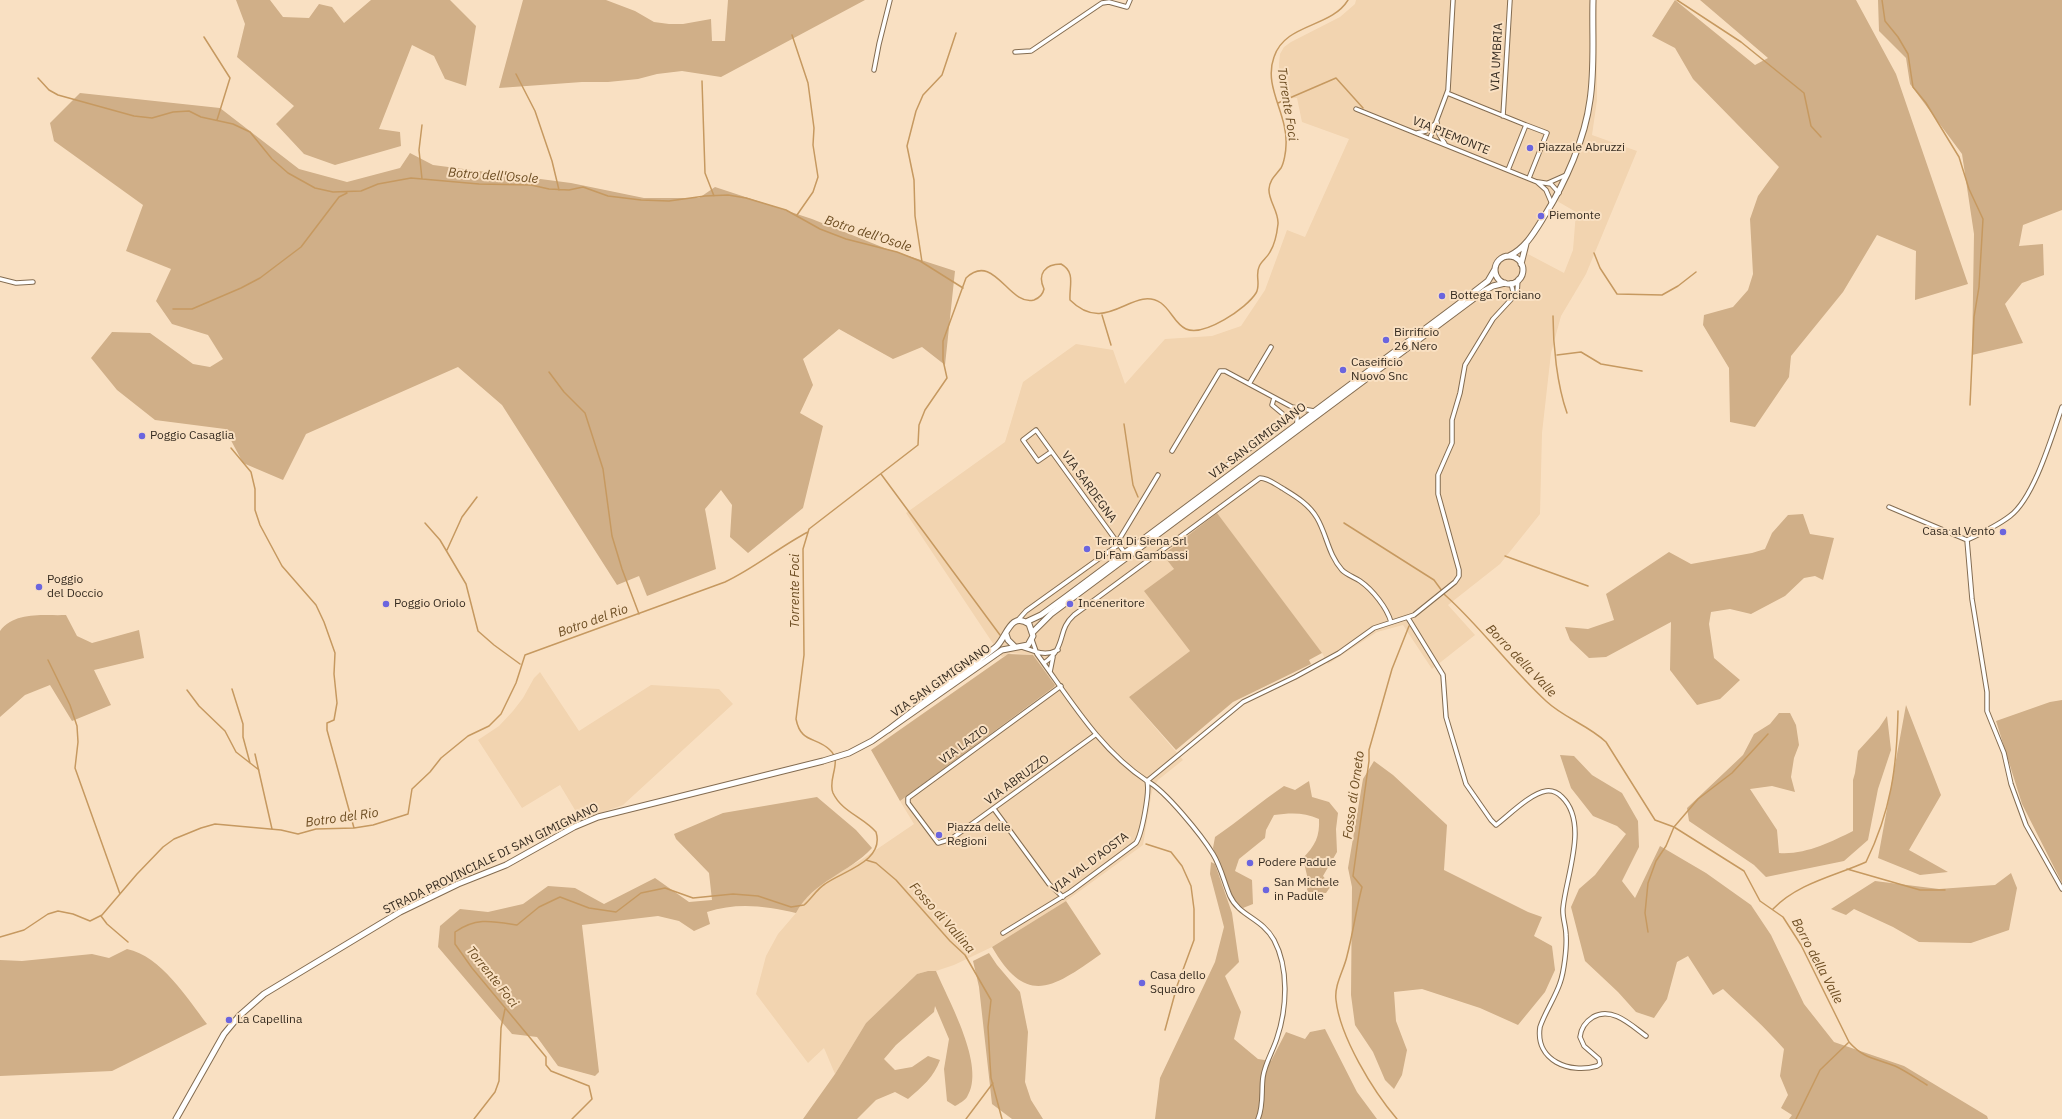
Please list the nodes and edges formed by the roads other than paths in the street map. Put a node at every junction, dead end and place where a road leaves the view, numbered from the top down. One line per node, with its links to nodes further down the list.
1 (890, 0): 7 (street)
2 (1130, 0): 6 (street)
3 (1453, 0): 8 (street)
4 (1510, 0): 10 (street, VIA UMBRIA)
5 (1593, 0): 17 (main road)
6 (1015, 52)
7 (874, 70)
8 (1447, 93): 10 (street, VIA UMBRIA); 11 (street)
9 (1356, 109): 13 (street, VIA PIEMONTE)
10 (1503, 116): 12 (street, VIA UMBRIA)
11 (1437, 121): 13 (street); 14 (street); 15 (street)
12 (1526, 125): 16 (street); 18 (street)
13 (1416, 133): 14 (street, VIA PIEMONTE)
14 (1430, 138): 15 (street, VIA PIEMONTE)
15 (1445, 144): 16 (street, VIA PIEMONTE)
16 (1508, 170): 18 (street, VIA PIEMONTE)
17 (1567, 174): 20 (street); 21 (main road)
18 (1529, 178): 19 (street, VIA PIEMONTE)
19 (1537, 182): 20 (street, VIA PIEMONTE); 22 (street, VIA PIEMONTE)
20 (1548, 183): 21 (street)
21 (1559, 192): 22 (main road)
22 (1552, 204): 23 (main road)
23 (1528, 242): 24 (main road); 25 (main road)
24 (1510, 256): 25 (main road); 26 (main road)
25 (1521, 264): 28 (main road)
26 (1496, 269): 30 (main road); 37 (main road, VIA SAN GIMIGNANO)
27 (0, 279): 29 (street)
28 (1518, 279): 30 (main road); 31 (street)
29 (33, 282)
30 (1508, 283): 31 (street); 51 (main road, VIA SAN GIMIGNANO)
31 (1514, 296): 47 (street)
32 (1271, 347): 33 (street)
33 (1249, 384): 34 (street); 39 (street)
34 (1274, 398): 35 (street); 42 (street)
35 (1292, 407): 37 (street); 38 (street)
36 (2062, 407): 44 (street)
37 (1315, 411): 38 (main road, VIA SAN GIMIGNANO)
38 (1297, 425): 46 (main road, VIA SAN GIMIGNANO)
39 (1172, 451)
40 (1051, 452): 40 (street, VIA SARDEGNA); 45 (street, VIA SARDEGNA)
41 (1158, 475): 45 (street)
42 (1214, 475)
43 (1889, 507): 44 (street)
44 (1967, 540): 68 (street)
45 (1118, 544): 46 (street, VIA SARDEGNA); 48 (street)
46 (1125, 554): 49 (main road, VIA SAN GIMIGNANO)
47 (1408, 618): 50 (street); 71 (street)
48 (1018, 620): 49 (main road); 52 (main road, VIA SAN GIMIGNANO)
49 (1026, 622): 51 (main road)
50 (1391, 622): 56 (street); 65 (street)
51 (1033, 632): 53 (main road)
52 (1006, 634): 54 (main road); 63 (main road, VIA SAN GIMIGNANO)
53 (1032, 640): 55 (main road); 58 (street)
54 (1015, 646): 55 (main road); 63 (main road, VIA SAN GIMIGNANO)
55 (1022, 647): 58 (street)
56 (1058, 649): 57 (street); 59 (street)
57 (1049, 653): 58 (street); 60 (street)
58 (1037, 654): 60 (street)
59 (1052, 657): 60 (street); 61 (street)
60 (1043, 662): 61 (street)
61 (1050, 672): 62 (street)
62 (1060, 686): 64 (street); 67 (street, VIA LAZIO)
63 (888, 730): 72 (main road, STRADA PROVINCIALE DI SAN GIMIGNANO)
64 (1095, 735): 65 (street); 66 (street, VIA ABRUZZO)
65 (1146, 781): 69 (street, VIA VAL D'AOSTA); 73 (street)
66 (994, 809): 67 (street, VIA ABRUZZO); 69 (street)
67 (951, 840)
68 (2062, 889)
69 (1063, 897): 70 (street, VIA VAL D'AOSTA)
70 (1003, 933)
71 (1646, 1036)
72 (176, 1119)
73 (1258, 1119)

